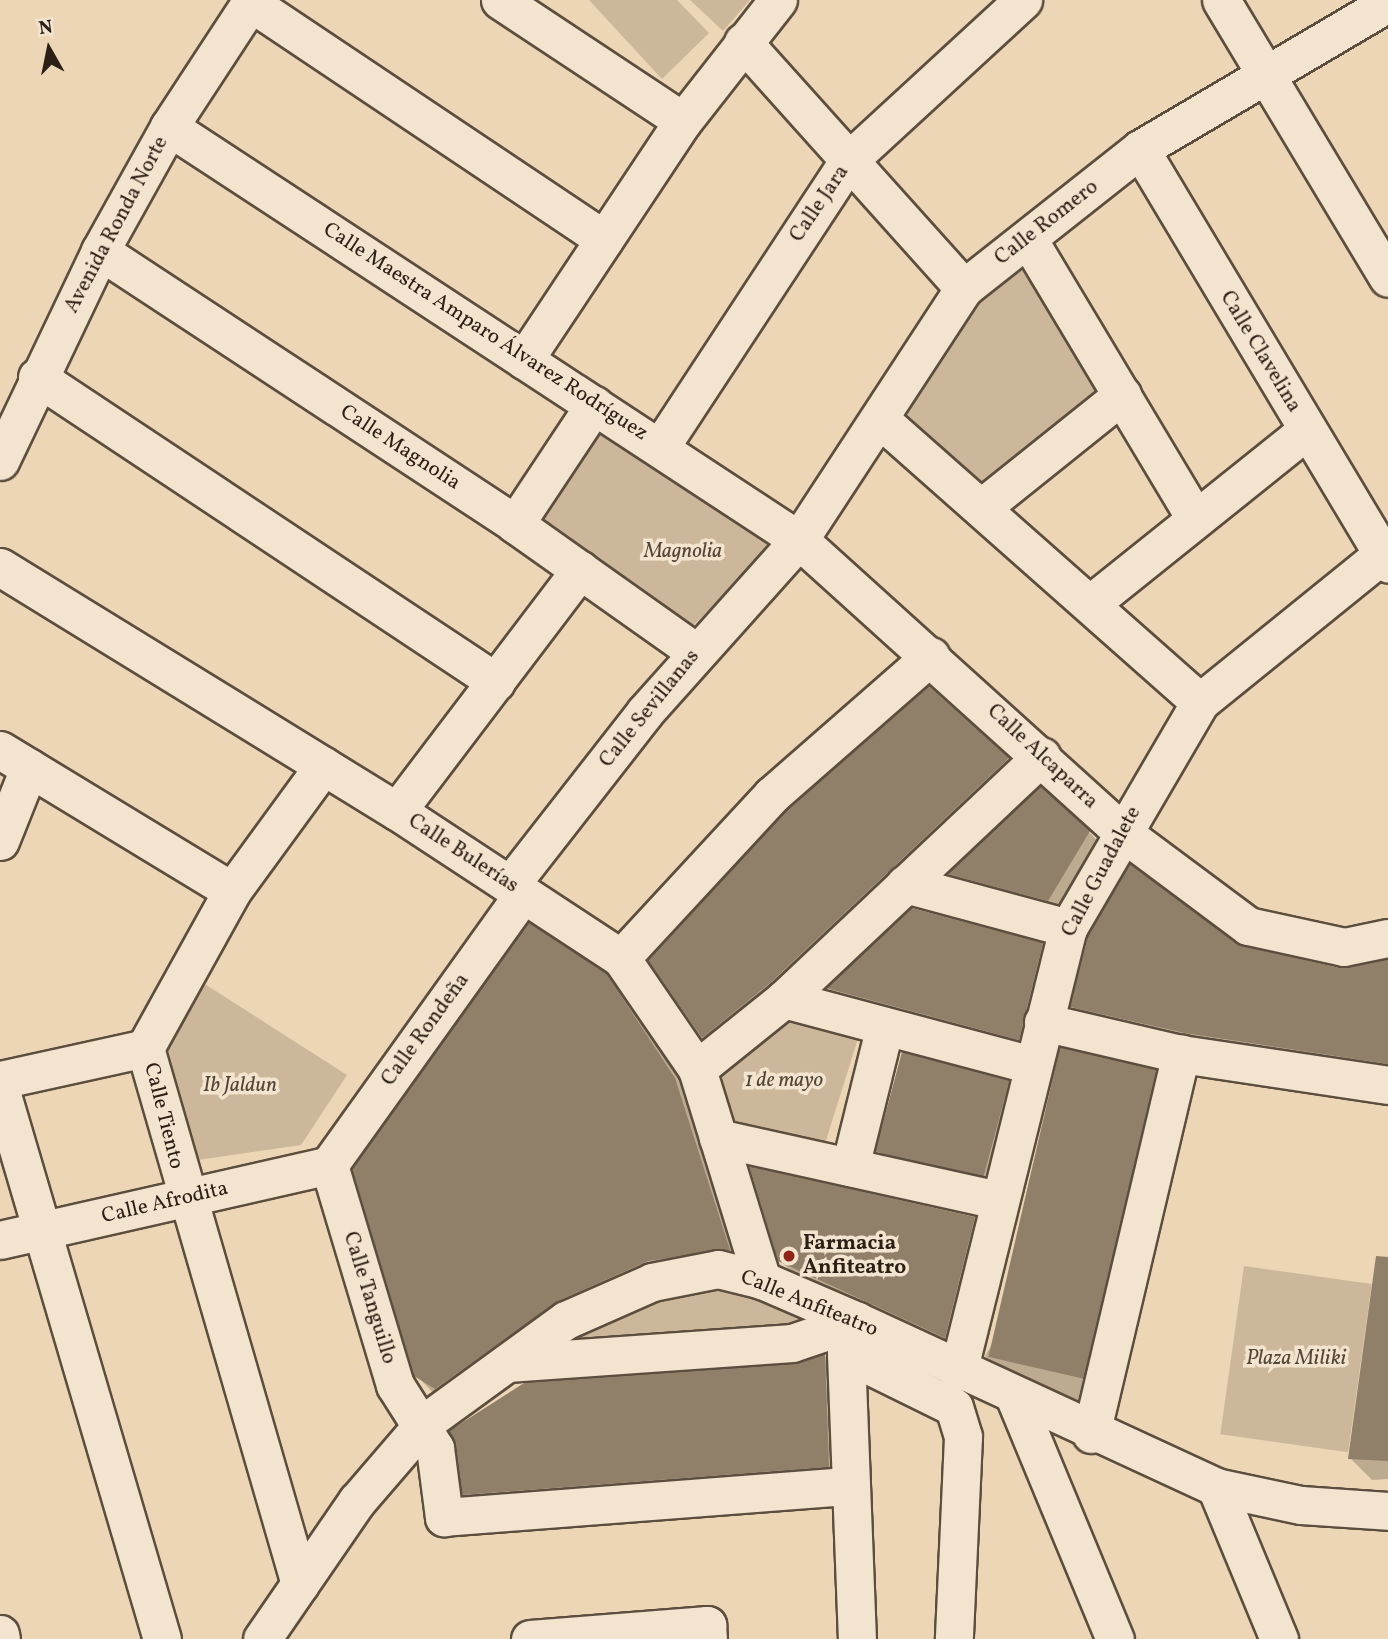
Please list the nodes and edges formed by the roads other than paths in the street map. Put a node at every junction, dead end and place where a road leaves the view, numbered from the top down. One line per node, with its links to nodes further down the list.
1 (500, 0): 7 (street)
2 (778, 0): 8 (street)
3 (1023, 0): 13 (street, Calle Jara)
4 (1221, 0): 9 (street)
5 (251, 1): 11 (street, Avenida Ronda Norte); 14 (street)
6 (1388, 3): 9 (street, Calle Romero)
7 (543, 11): 10 (street)
8 (743, 42): 10 (street); 13 (street)
9 (1268, 75): 12 (street, Calle Romero); 17 (street)
10 (683, 121): 14 (street)
11 (169, 127): 16 (street, Avenida Ronda Norte); 19 (street, Calle Maestra Amparo Álvarez Rodríguez)
12 (1140, 149): 15 (street, Calle Romero); 24 (street, Calle Clavelina)
13 (848, 161): 18 (street); 25 (street, Calle Jara)
14 (604, 239): 19 (street)
15 (1028, 239): 18 (street, Calle Romero); 21 (street)
16 (100, 251): 20 (street, Avenida Ronda Norte); 29 (street, Calle Magnolia)
17 (1388, 278)
18 (964, 288): 23 (street, Calle Romero)
19 (524, 360): 22 (street, Calle Maestra Amparo Álvarez Rodríguez)
20 (37, 377): 26 (street, Avenida Ronda Norte); 37 (street)
21 (1122, 395): 27 (street); 28 (street)
22 (594, 405): 25 (street, Calle Maestra Amparo Álvarez Rodríguez); 29 (street)
23 (882, 421): 27 (street); 30 (street, Calle Romero)
24 (1307, 430): 28 (street); 31 (street, Calle Clavelina)
25 (661, 446): 30 (street, Calle Maestra Amparo Álvarez Rodríguez)
26 (0, 461)
27 (981, 508): 34 (street)
28 (1195, 518): 34 (street)
29 (515, 524): 33 (street, Calle Magnolia)
30 (799, 540): 35 (street, Calle Sevillanas); 36 (street, Calle Alcaparra)
31 (1386, 555): 38 (street, Calle Guadalete)
32 (0, 567): 41 (street, Calle Bulerías)
33 (580, 570): 35 (street, Calle Magnolia); 37 (street)
34 (1090, 604): 38 (street)
35 (696, 652): 46 (street, Calle Sevillanas)
36 (931, 656): 39 (street, Calle Alcaparra); 50 (street)
37 (496, 682): 42 (street)
38 (1200, 702): 43 (street, Calle Guadalete)
39 (1042, 756): 43 (street, Calle Alcaparra); 45 (street)
40 (15, 759): 44 (street); 47 (street)
41 (323, 766): 42 (street, Calle Bulerías); 47 (street, Calle Tiento)
42 (397, 811): 46 (street, Calle Bulerías)
43 (1122, 832): 48 (street, Calle Guadalete); 49 (street, Calle Alcaparra)
44 (0, 841)
45 (905, 884): 48 (street); 51 (street)
46 (517, 889): 50 (street, Calle Bulerías); 62 (street, Calle Rondeña)
47 (232, 891): 54 (street, Calle Tiento)
48 (1068, 928): 52 (street, Calle Guadalete)
49 (1388, 938)
50 (621, 958): 57 (street, Calle Bulerías)
51 (784, 999): 53 (street); 57 (street)
52 (1043, 1022): 55 (street); 56 (street, Calle Guadalete)
53 (885, 1026): 56 (street); 63 (street)
54 (145, 1048): 58 (street); 64 (street, Calle Tiento)
55 (1181, 1054): 59 (street); 74 (street)
56 (1032, 1065): 65 (street, Calle Guadalete)
57 (697, 1069): 61 (street, Calle Bulerías)
58 (0, 1080)
59 (1388, 1085)
60 (0, 1088): 66 (street)
61 (718, 1138): 63 (street); 68 (street, Calle Bulerías)
62 (330, 1165): 64 (street, Calle Afrodita); 73 (street, Calle Tanguillo)
63 (850, 1167): 65 (street)
64 (184, 1199): 66 (street, Calle Afrodita); 78 (street, Calle Tiento)
65 (997, 1200): 71 (street, Calle Guadalete)
66 (41, 1231): 67 (street, Calle Afrodita); 82 (street)
67 (0, 1240)
68 (762, 1280): 69 (street, Calle Anfiteatro); 70 (street, Calle Anfiteatro)
69 (852, 1338): 70 (street); 71 (street, Calle Anfiteatro); 75 (street); 86 (street)
70 (507, 1363): 73 (street, Calle Anfiteatro)
71 (958, 1372): 72 (street, Calle Anfiteatro)
72 (1015, 1398): 74 (street, Calle Anfiteatro); 87 (street)
73 (424, 1423): 75 (street, Calle Tanguillo); 78 (street, Calle Anfiteatro)
74 (1091, 1434): 76 (street, Calle Anfiteatro)
75 (851, 1486): 85 (street)
76 (1216, 1488): 77 (street, Calle Anfiteatro); 88 (street)
77 (1387, 1514)
78 (300, 1584): 83 (street, Calle Anfiteatro)
79 (708, 1632): 84 (street)
80 (0, 1634): 81 (street)
81 (1, 1639)
82 (162, 1639)
83 (262, 1639)
84 (530, 1639)
85 (857, 1639)
86 (954, 1639)
87 (1115, 1639)
88 (1279, 1639)

